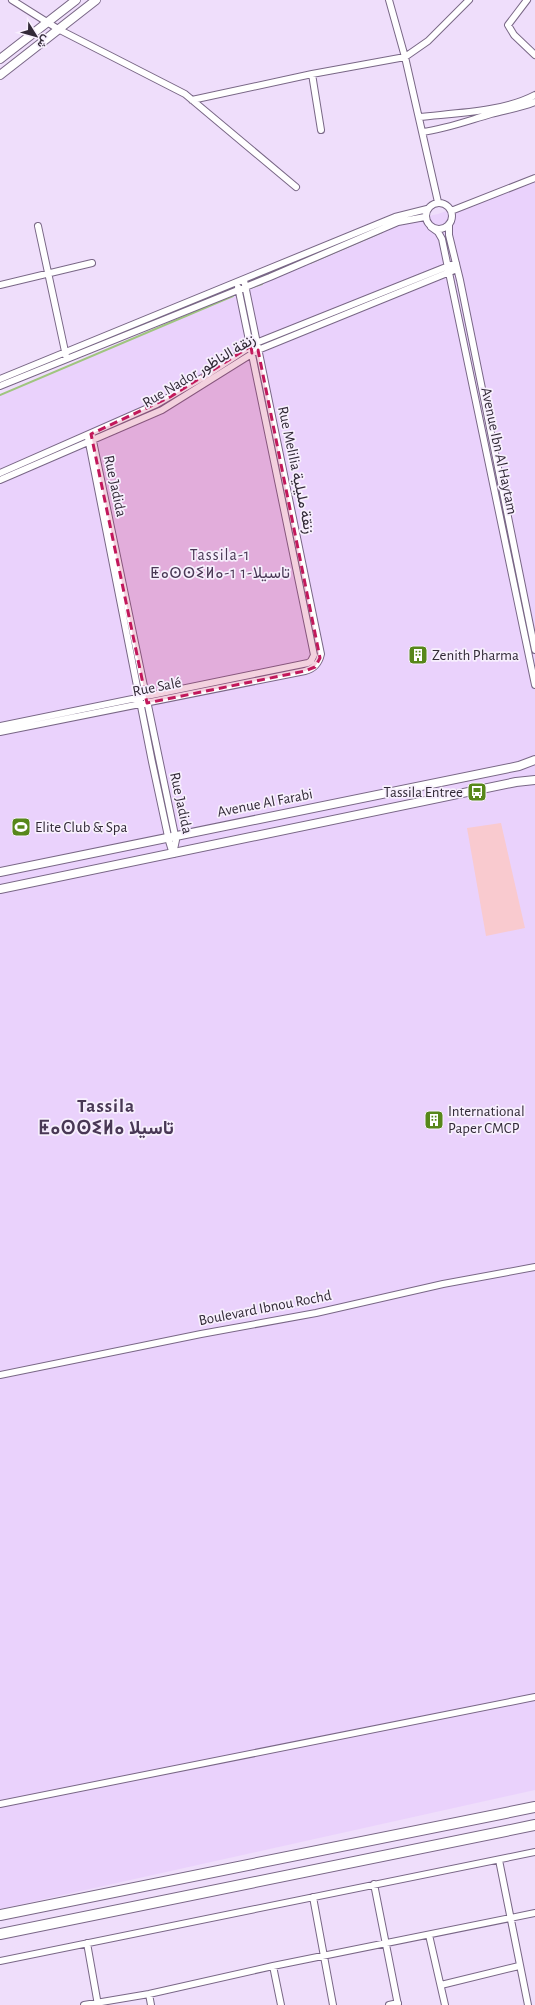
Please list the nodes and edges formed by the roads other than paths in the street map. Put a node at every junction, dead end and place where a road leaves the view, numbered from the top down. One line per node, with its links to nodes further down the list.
1 (12, 0): 7 (street)
2 (76, 0): 7 (street)
3 (96, 0): 8 (street)
4 (389, 0): 10 (street)
5 (469, 0): 10 (street)
6 (527, 0): 9 (street)
7 (48, 21): 8 (street); 11 (street)
8 (58, 29): 13 (street); 15 (street)
9 (535, 55)
10 (405, 57): 12 (street); 16 (street)
11 (0, 59)
12 (312, 74): 15 (street); 17 (street)
13 (0, 75)
14 (534, 99): 16 (street); 18 (street)
15 (192, 100): 20 (street)
16 (419, 117): 18 (street)
17 (322, 130)
18 (422, 132): 21 (street)
19 (535, 178): 23 (street)
20 (296, 187)
21 (438, 202): 22 (street); 23 (street)
22 (427, 209): 24 (street); 33 (street)
23 (451, 211): 25 (street)
24 (425, 217): 27 (street); 33 (street)
25 (449, 224): 27 (street); 29 (street, Avenue Ibn Al Haytam)
26 (38, 226): 31 (street)
27 (431, 227): 30 (street, Avenue Ibn Al Haytam)
28 (92, 263): 31 (street)
29 (456, 266): 30 (street, Rue Nador زنقة الناظور); 38 (street, Avenue Ibn Al Haytam)
30 (448, 269): 34 (street, Rue Nador زنقة الناظور); 39 (street, Avenue Ibn Al Haytam)
31 (48, 273): 32 (street); 35 (street)
32 (0, 285)
33 (241, 285): 34 (street, Rue Melilia زنقة مليلية); 35 (street)
34 (254, 348): 40 (street, Rue Nador زنقة الناظور); 44 (street, Rue Melilia زنقة مليلية)
35 (66, 356): 36 (street); 37 (street)
36 (0, 379)
37 (0, 386)
38 (487, 418): 39 (street); 43 (street, Avenue Ibn Al Haytam)
39 (479, 420): 45 (street, Avenue Ibn Al Haytam)
40 (90, 438): 41 (street, Rue Nador زنقة الناظور); 42 (street, Rue Nador زنقة الناظور); 46 (street, Rue Jadida)
41 (0, 473)
42 (0, 480)
43 (535, 650)
44 (314, 662): 46 (street, Rue Salé)
45 (535, 685)
46 (143, 700): 47 (street, Rue Salé); 48 (street, Rue Salé); 51 (street, Rue Jadida)
47 (0, 726)
48 (0, 732)
49 (535, 760): 51 (street, Avenue Al Farabi)
50 (535, 780): 52 (street, Avenue Al Farabi)
51 (171, 835): 52 (street, Rue Jadida); 53 (street, Avenue Al Farabi)
52 (174, 854): 54 (street, Avenue Al Farabi)
53 (0, 872)
54 (0, 888)
55 (535, 1267): 56 (street, Boulevard Ibnou Rochd)
56 (0, 1375)
57 (535, 1697): 58 (street)
58 (0, 1804)
59 (535, 1807): 66 (highway)
60 (535, 1825): 68 (highway)
61 (535, 1852): 62 (street)
62 (499, 1860): 63 (street); 67 (street)
63 (374, 1884): 64 (street); 71 (street)
64 (313, 1896): 70 (street); 72 (street)
65 (535, 1913): 67 (street)
66 (0, 1915)
67 (510, 1918): 69 (street); 75 (street)
68 (0, 1934)
69 (429, 1935): 71 (street); 76 (street)
70 (87, 1943): 73 (street); 78 (street)
71 (386, 1944): 72 (street); 79 (street)
72 (324, 1956): 74 (street); 83 (street)
73 (0, 1961)
74 (273, 1966): 77 (street); 82 (street)
75 (519, 1966): 76 (street); 86 (street)
76 (441, 1985): 85 (street)
77 (149, 1994): 78 (street); 81 (street)
78 (98, 2003): 80 (street)
79 (398, 2004): 84 (street)
80 (84, 2005)
81 (151, 2005)
82 (281, 2005)
83 (333, 2005)
84 (389, 2005)
85 (445, 2005)
86 (528, 2005)

